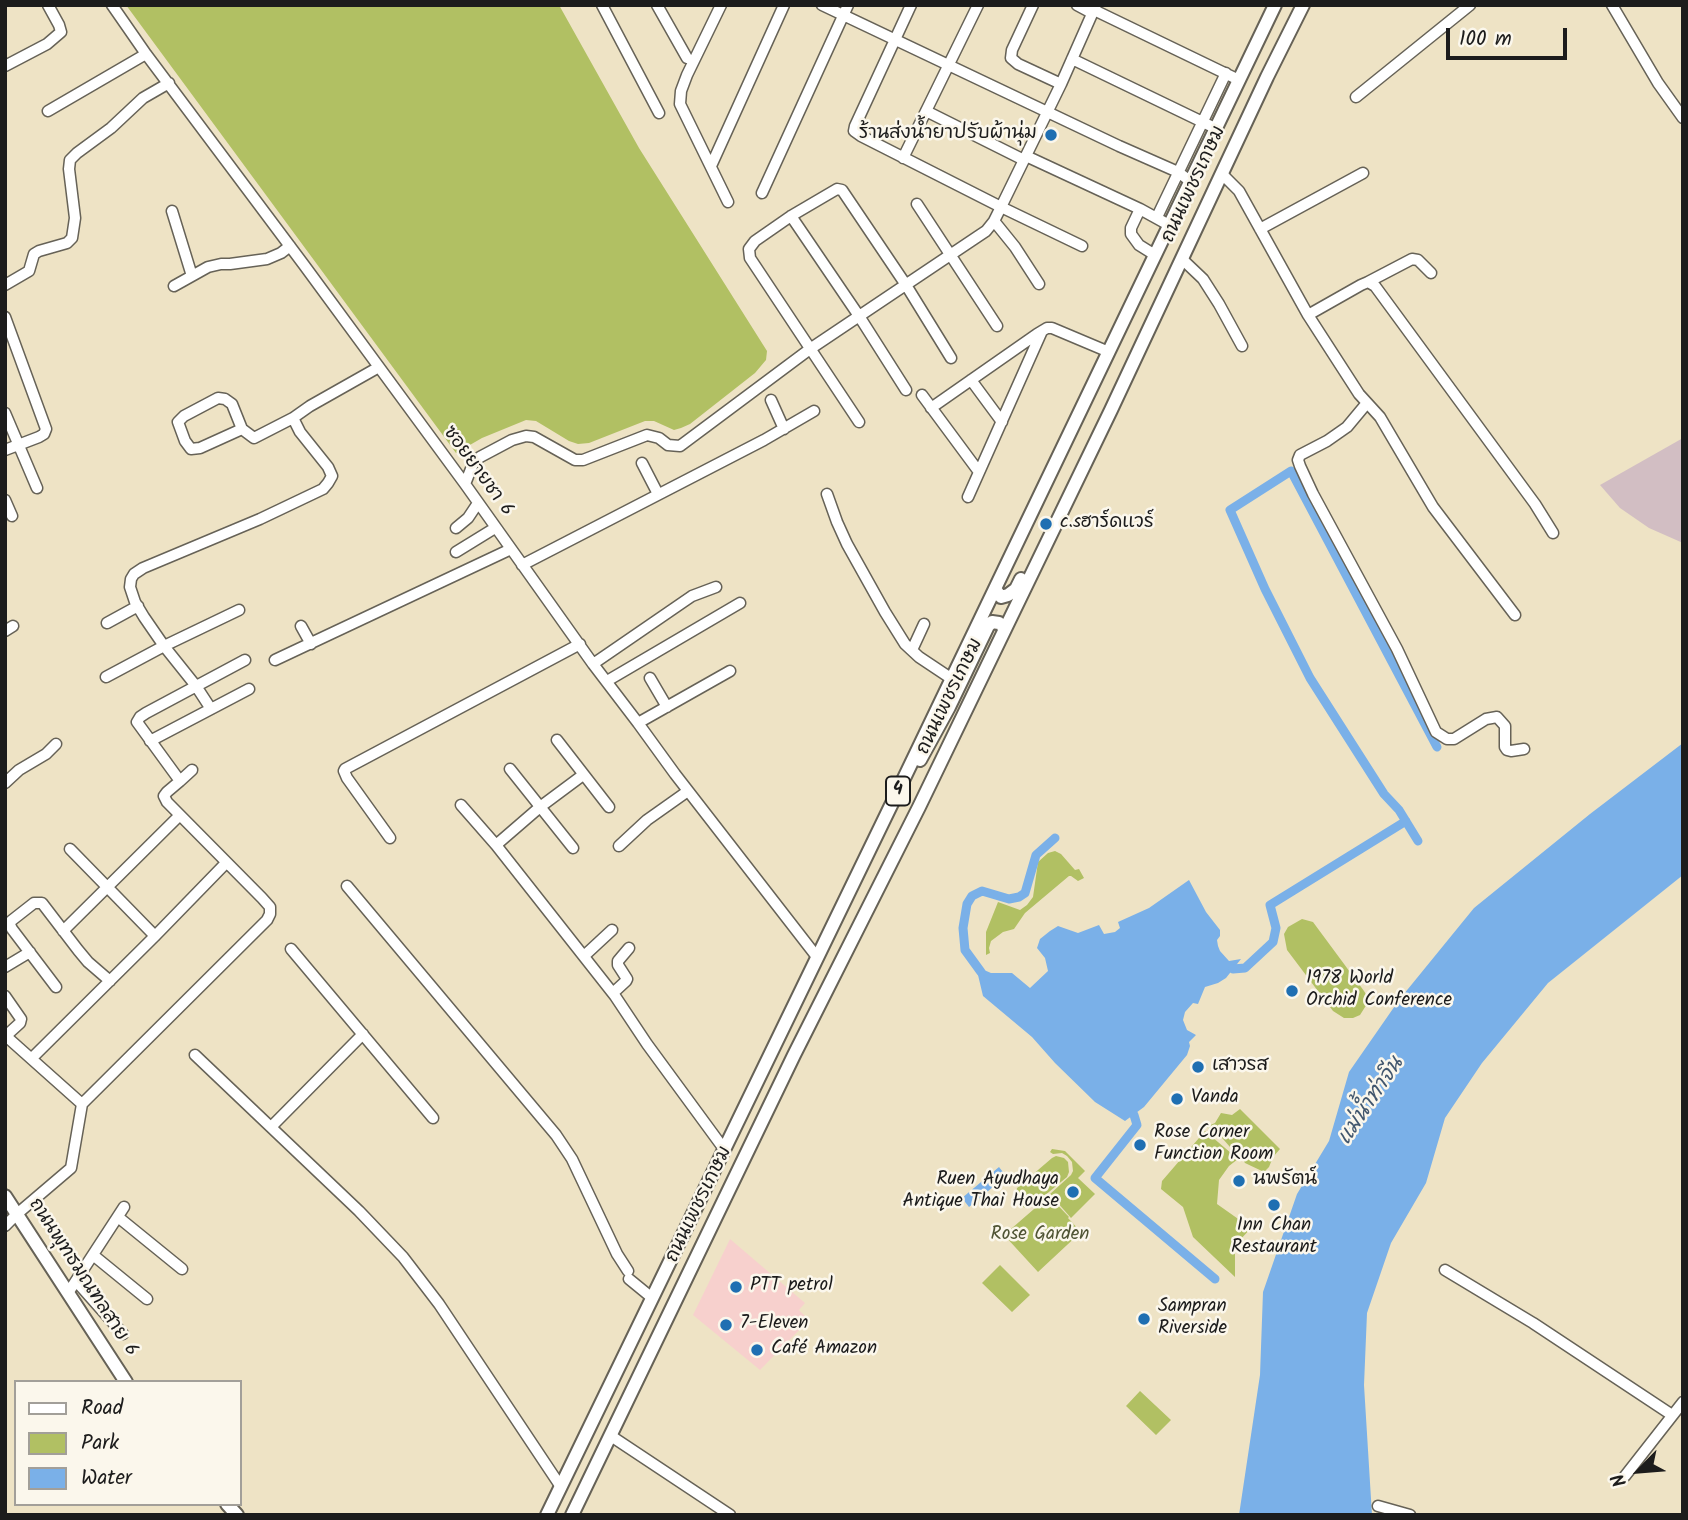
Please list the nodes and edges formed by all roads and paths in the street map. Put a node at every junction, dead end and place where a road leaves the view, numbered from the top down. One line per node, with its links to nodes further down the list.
1 (48, 5): 22 (street)
2 (112, 5): 19 (street, ซอยยายชา 6)
3 (602, 5): 32 (street)
4 (657, 5): 20 (street)
5 (721, 5): 38 (street)
6 (784, 5): 38 (street)
7 (821, 5): 17 (street)
8 (911, 5): 18 (street)
9 (978, 5): 23 (street)
10 (1033, 5): 27 (street)
11 (1077, 5): 16 (street)
12 (1275, 5): 25 (main road, ถนนเพชรเกษม / 4)
13 (1303, 5): 41 (main road, ถนนเพชรเกษม / 4)
14 (1470, 5): 28 (street)
15 (1612, 5): 33 (street)
16 (1094, 9): 21 (street); 24 (street)
17 (846, 10): 18 (street); 43 (street)
18 (895, 39): 23 (street); 36 (street)
19 (146, 54): 26 (street, ซอยยายชา 6); 29 (street)
20 (687, 58)
21 (1072, 59): 27 (street); 34 (street)
22 (5, 66)
23 (949, 66): 30 (street); 31 (street)
24 (1226, 73): 25 (street); 34 (street)
25 (1239, 80): 35 (main road, ถนนเพชรเกษม / 4)
26 (169, 83): 54 (street, ซอยยายชา 6); 63 (street)
27 (1060, 84): 31 (street)
28 (1356, 97)
29 (48, 111)
30 (926, 111): 36 (street); 37 (street)
31 (1047, 111): 37 (street); 39 (street)
32 (659, 113)
33 (1683, 118)
34 (1202, 122): 35 (street); 39 (street)
35 (1215, 128): 42 (main road, ถนนเพชรเกษม / 4)
36 (903, 158): 46 (street)
37 (1025, 158): 46 (street); 47 (street)
38 (712, 166): 44 (street)
39 (1178, 172): 42 (street); 50 (street)
40 (1363, 173): 53 (street)
41 (1222, 174): 53 (street); 58 (main road, ถนนเพชรเกษม / 4)
42 (1190, 181): 52 (main road, ถนนเพชรเกษม / 4)
43 (762, 193)
44 (728, 202)
45 (917, 204): 56 (street)
46 (1001, 207): 51 (street); 55 (street)
47 (1140, 209): 50 (street); 57 (street)
48 (172, 211): 60 (street)
49 (792, 216): 64 (street); 67 (street); 72 (street)
50 (1157, 217): 52 (street)
51 (994, 221): 56 (street); 62 (street)
52 (1169, 225): 57 (main road, ถนนเพชรเกษม / 4)
53 (1260, 229): 66 (street)
54 (290, 246): 60 (street); 75 (street, ซอยยายชา 6)
55 (1082, 246)
56 (950, 255): 64 (street); 69 (street)
57 (1155, 255): 73 (main road, ถนนเพชรเกษม / 4)
58 (1182, 259): 71 (street); 98 (main road, ถนนเพชรเกษม / 4)
59 (1432, 273): 61 (street)
60 (192, 275): 65 (street)
61 (1368, 282): 66 (street); 104 (street)
62 (1039, 284)
63 (5, 285)
64 (906, 285): 67 (street); 74 (street)
65 (174, 286)
66 (1308, 315): 80 (street)
67 (859, 316): 72 (street); 77 (street)
68 (5, 317): 89 (street)
69 (997, 326)
70 (1043, 330): 73 (street); 76 (street); 86 (street)
71 (1242, 346)
72 (810, 349): 85 (street); 93 (street)
73 (1109, 352): 109 (main road, ถนนเพชรเกษม / 4)
74 (951, 358)
75 (379, 367): 84 (street); 93 (street, ซอยยายชา 6)
76 (971, 380): 81 (street); 86 (street)
77 (906, 390)
78 (922, 395): 81 (street)
79 (771, 400): 88 (street)
80 (1367, 403): 113 (street); 138 (street)
81 (931, 408): 92 (street)
82 (814, 411): 88 (street)
83 (5, 413): 89 (street)
84 (293, 418): 87 (street); 111 (street)
85 (859, 422)
86 (1002, 422): 92 (street)
87 (242, 429): 87 (street)
88 (784, 429): 95 (street)
89 (19, 445): 90 (street); 94 (street)
90 (5, 450)
91 (642, 463): 95 (street)
92 (979, 472): 97 (street)
93 (465, 484): 100 (street, ซอยยายชา 6)
94 (37, 488)
95 (658, 494): 107 (street)
96 (827, 494): 121 (street)
97 (968, 497)
98 (1068, 499): 109 (main road); 117 (main road, ถนนเพชรเกษม / 4)
99 (5, 500): 101 (street)
100 (478, 503): 102 (street); 103 (street, ซอยยายชา 6)
101 (12, 516)
102 (456, 528)
103 (495, 528): 105 (street, ซอยยายชา 6); 106 (street)
104 (1553, 533)
105 (511, 549): 107 (street, ซอยยายชา 6); 118 (street)
106 (456, 552)
107 (522, 565): 119 (street, ซอยยายชา 6)
108 (716, 587): 124 (street)
109 (995, 589): 128 (main road, ถนนเพชรเกษม / 4)
110 (740, 603): 129 (street)
111 (138, 606): 114 (street); 120 (street)
112 (239, 610): 120 (street)
113 (1515, 615)
114 (107, 623)
115 (924, 624): 121 (street)
116 (301, 626): 118 (street)
117 (1005, 628): 139 (main road); 194 (main road, ถนนเพชรเกษม / 4)
118 (311, 644): 123 (street)
119 (580, 644): 124 (street, ซอยยายชา 6); 150 (street)
120 (164, 646): 126 (street); 130 (street)
121 (912, 650): 128 (street)
122 (245, 660): 130 (street)
123 (275, 660)
124 (593, 664): 129 (street, ซอยยายชา 6)
125 (730, 671): 132 (street)
126 (106, 677)
127 (650, 678): 132 (street)
128 (952, 679): 139 (main road, ถนนเพชรเกษม / 4)
129 (607, 681): 134 (street, ซอยยายชา 6)
130 (196, 686): 133 (street); 136 (street)
131 (249, 689): 133 (street)
132 (667, 707): 134 (street)
133 (211, 709): 136 (street)
134 (638, 723): 145 (street, ซอยยายชา 6)
135 (557, 740): 142 (street)
136 (150, 741): 143 (street)
137 (56, 744): 144 (street)
138 (1524, 749)
139 (911, 764): 165 (main road, ถนนเพชรเกษม / 4)
140 (510, 769): 147 (street)
141 (192, 770): 143 (street)
142 (583, 775): 147 (street); 148 (street)
143 (180, 781): 149 (street)
144 (5, 783)
145 (688, 790): 152 (street); 165 (street, ซอยยายชา 6)
146 (461, 805): 151 (street)
147 (540, 807): 151 (street); 153 (street)
148 (609, 807)
149 (179, 816): 155 (street); 157 (street)
150 (390, 838)
151 (496, 845): 164 (street)
152 (619, 846)
153 (573, 848)
154 (69, 849): 157 (street)
155 (226, 863): 160 (street); 174 (street)
156 (347, 886): 188 (street)
157 (107, 887): 159 (street); 160 (street)
158 (612, 930): 164 (street)
159 (63, 931): 163 (street); 167 (street)
160 (155, 936): 167 (street)
161 (629, 947): 169 (street)
162 (291, 949): 171 (street)
163 (30, 952): 166 (street); 168 (street)
164 (584, 956): 169 (street)
165 (817, 957): 177 (main road, ถนนเพชรเกษม / 4)
166 (5, 967)
167 (110, 981): 173 (street)
168 (56, 987)
169 (613, 993): 177 (street)
170 (5, 996): 173 (street)
171 (363, 1034): 175 (street); 176 (street)
172 (195, 1055): 176 (street)
173 (32, 1058): 174 (street)
174 (82, 1104): 180 (street)
175 (433, 1118)
176 (271, 1127): 196 (street)
177 (724, 1149): 188 (main road, ถนนเพชรเกษม / 4)
178 (5, 1196): 180 (main road, ถนนพุทธมณฑลสาย 6)
179 (124, 1207): 181 (street)
180 (17, 1213): 182 (street); 187 (main road, ถนนพุทธมณฑลสาย 6)
181 (118, 1217): 183 (street); 184 (street)
182 (5, 1226)
183 (93, 1255): 186 (street); 189 (street)
184 (182, 1269)
185 (1445, 1270): 193 (street)
186 (76, 1281): 187 (street); 190 (street)
187 (68, 1293): 191 (main road, ถนนพุทธมณฑลสาย 6)
188 (653, 1294): 196 (main road, ถนนเพชรเกษม / 4)
189 (147, 1299)
190 (123, 1334)
191 (125, 1380)
192 (1683, 1402): 193 (street)
193 (1672, 1415): 195 (street)
194 (611, 1436): 199 (main road, ถนนเพชรเกษม / 4); 200 (street)
195 (1625, 1476)
196 (561, 1487): 198 (main road, ถนนเพชรเกษม / 4)
197 (1378, 1506): 201 (street)
198 (547, 1515)
199 (572, 1515)
200 (730, 1515)
201 (1410, 1515)

